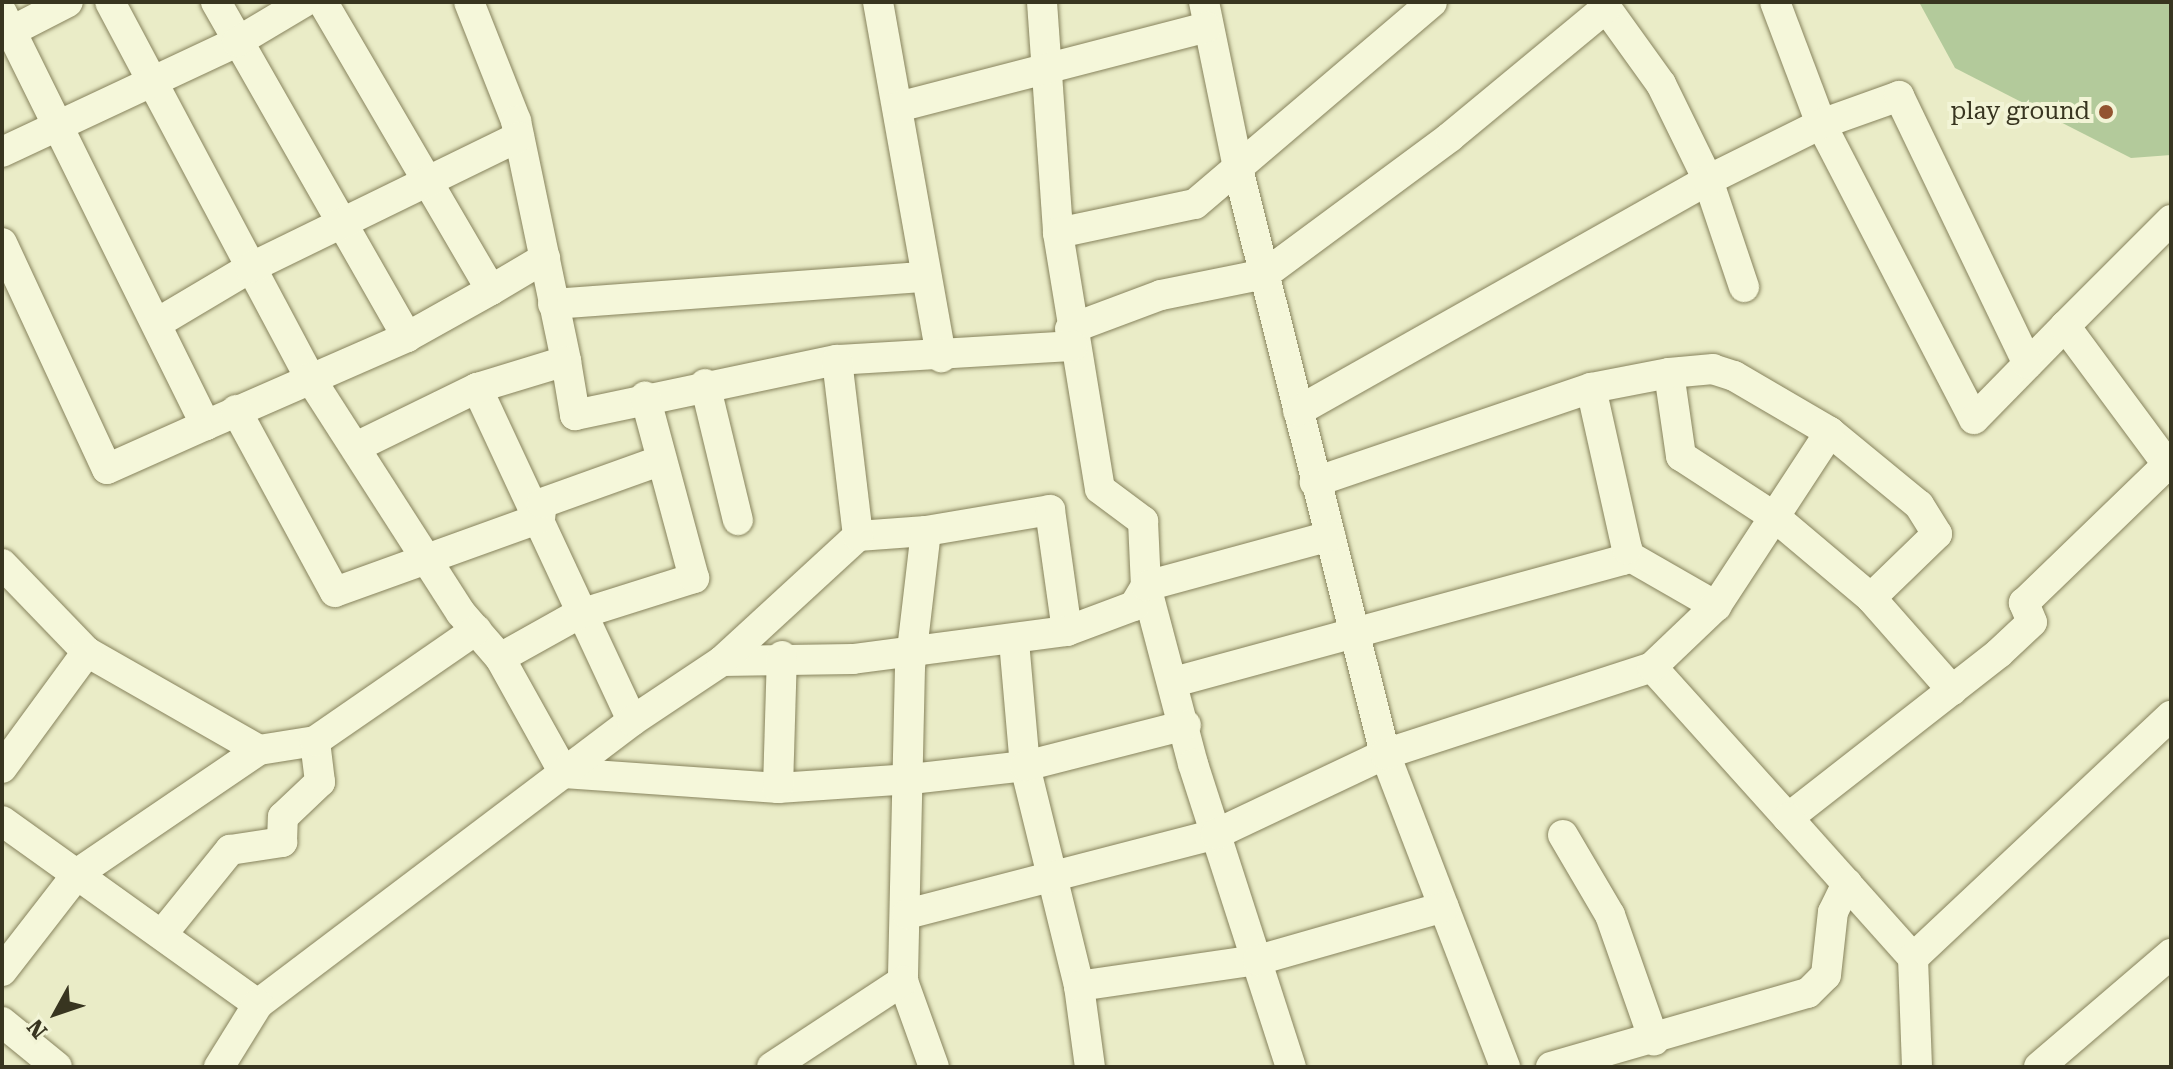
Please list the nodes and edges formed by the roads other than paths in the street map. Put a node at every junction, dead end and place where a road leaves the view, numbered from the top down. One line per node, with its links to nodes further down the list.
1 (68, 2): 13 (street)
2 (110, 2): 16 (street)
3 (216, 2): 14 (street)
4 (304, 2): 14 (street)
5 (323, 2): 24 (street)
6 (469, 2): 20 (street)
7 (878, 2): 17 (street)
8 (1042, 2): 15 (street)
9 (1432, 2): 22 (street)
10 (1775, 2): 19 (street)
11 (1604, 5): 23 (street); 31 (street)
12 (1205, 14): 15 (street); 22 (street)
13 (5, 27): 18 (street)
14 (237, 42): 16 (street); 26 (street)
15 (1044, 72): 17 (street); 27 (street)
16 (151, 79): 18 (street); 30 (street)
17 (898, 107): 32 (street)
18 (59, 123): 21 (street); 36 (street)
19 (1821, 124): 23 (street); 43 (street); 43 (street)
20 (519, 137): 24 (street); 29 (street)
21 (2, 152)
22 (1239, 173): 27 (street); 31 (street)
23 (1708, 180): 33 (street); 51 (street)
24 (431, 184): 26 (street); 34 (street)
25 (2171, 220): 37 (street)
26 (342, 230): 30 (street); 38 (street)
27 (1058, 233): 39 (street)
28 (2, 243): 52 (street)
29 (545, 258): 34 (street); 35 (street)
30 (250, 268): 36 (street); 45 (street)
31 (1265, 274): 39 (street); 51 (street)
32 (925, 277): 35 (street); 40 (street)
33 (1744, 287)
34 (491, 290): 38 (street)
35 (553, 304): 42 (street)
36 (159, 322): 52 (street)
37 (2065, 326): 43 (street); 56 (street)
38 (407, 337): 45 (street)
39 (1072, 338): 40 (street); 67 (street)
40 (941, 357): 41 (street)
41 (837, 360): 46 (street); 62 (street)
42 (566, 361): 47 (street); 49 (street)
43 (2028, 364)
44 (1669, 373): 48 (street); 53 (street); 59 (street)
45 (310, 378): 50 (street); 54 (street)
46 (705, 384): 49 (street); 60 (street)
47 (477, 388): 54 (street); 58 (street)
48 (1591, 388): 57 (street); 64 (street)
49 (645, 397): 55 (street)
50 (236, 410): 52 (street); 65 (street)
51 (1298, 411): 57 (street)
52 (206, 425)
53 (1830, 432): 59 (street); 68 (street)
54 (356, 447): 65 (street)
55 (659, 461): 58 (street); 70 (street)
56 (2170, 465): 82 (street)
57 (1315, 482): 63 (street)
58 (540, 518): 65 (street); 70 (street)
59 (1776, 518): 68 (street); 69 (street)
60 (738, 520)
61 (926, 531): 62 (street); 72 (street); 76 (street)
62 (858, 536): 79 (street)
63 (1330, 536): 67 (street); 73 (street)
64 (1627, 555): 69 (street); 73 (street)
65 (425, 556): 71 (street)
66 (2, 566): 75 (street)
67 (1146, 586): 72 (street); 81 (street)
68 (1871, 598): 82 (street)
69 (1716, 606): 80 (street)
70 (577, 615): 78 (street); 84 (street)
71 (476, 630): 78 (street); 86 (street)
72 (1067, 631): 74 (street)
73 (1354, 631): 81 (street); 88 (street)
74 (1014, 641): 76 (street); 89 (street)
75 (87, 652): 87 (street); 90 (street)
76 (912, 652): 77 (street); 92 (street)
77 (782, 656): 79 (street); 93 (street)
78 (500, 658): 91 (street)
79 (722, 661): 84 (street)
80 (1652, 667): 88 (street); 94 (street)
81 (1174, 682): 85 (street)
82 (1952, 690): 94 (street)
83 (2171, 716): 105 (street)
84 (632, 721): 91 (street)
85 (1186, 725): 89 (street); 96 (street)
86 (315, 741): 87 (street); 103 (street)
87 (259, 750): 98 (street)
88 (1385, 754): 96 (street); 101 (street)
89 (1025, 766): 92 (street); 99 (street)
90 (2, 768)
91 (564, 773): 93 (street); 110 (street)
92 (911, 779): 93 (street); 102 (street)
93 (778, 788)
94 (1788, 818): 100 (street)
95 (2, 821): 98 (street)
96 (1216, 834): 99 (street); 106 (street)
97 (1563, 835): 112 (street)
98 (78, 873): 103 (street); 107 (street)
99 (1049, 882): 102 (street); 109 (street)
100 (1847, 883): 105 (street); 112 (street)
101 (1444, 907): 106 (street); 119 (street)
102 (907, 914): 108 (street)
103 (163, 933): 110 (street)
104 (2171, 954): 122 (street)
105 (1913, 958): 121 (street)
106 (1258, 960): 109 (street); 118 (street)
107 (2, 971)
108 (903, 981): 115 (street); 116 (street)
109 (1079, 986): 117 (street)
110 (258, 1004): 114 (street)
111 (2, 1022): 113 (street)
112 (1654, 1040): 120 (street)
113 (57, 1067)
114 (219, 1067)
115 (772, 1067)
116 (934, 1067)
117 (1090, 1067)
118 (1291, 1067)
119 (1505, 1067)
120 (1551, 1067)
121 (1917, 1067)
122 (2039, 1067)

